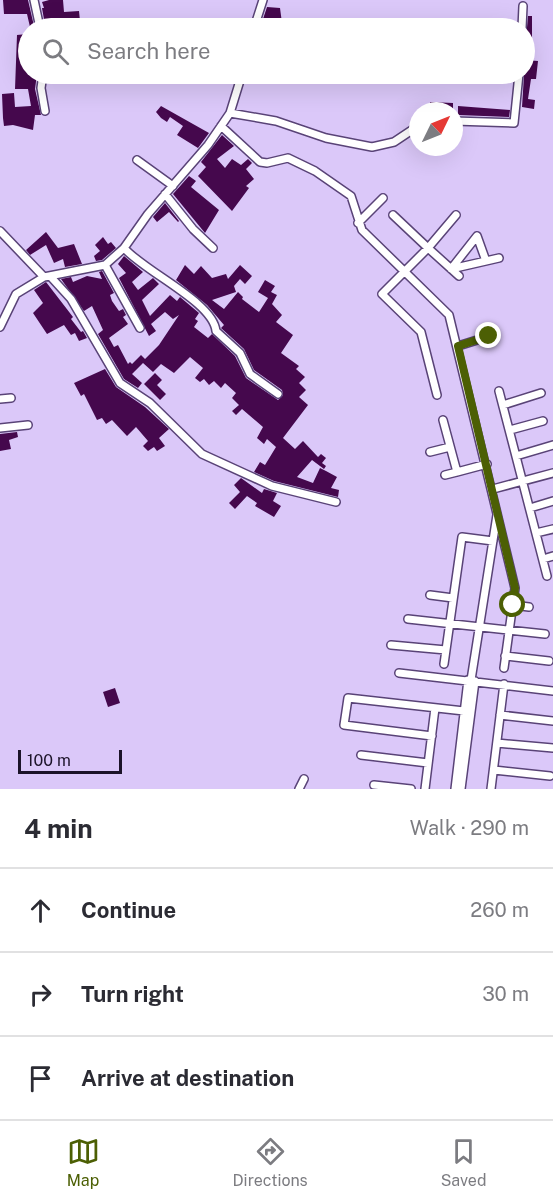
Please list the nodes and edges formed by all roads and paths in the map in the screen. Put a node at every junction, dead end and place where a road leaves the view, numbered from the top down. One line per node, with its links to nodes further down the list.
1 (34, 0): 4 (street)
2 (263, 0): 5 (street)
3 (523, 6): 6 (street)
4 (38, 18)
5 (257, 18)
6 (522, 18)
7 (42, 84): 10 (street)
8 (239, 84): 11 (street)
9 (518, 84): 12 (street)
10 (45, 111)
11 (230, 113): 13 (street); 14 (street)
12 (463, 121)
13 (221, 126): 16 (street); 21 (street)
14 (409, 132)
15 (137, 160): 16 (street)
16 (173, 186): 17 (street)
17 (165, 194): 23 (street); 24 (street)
18 (383, 198): 21 (street)
19 (393, 215): 25 (street)
20 (456, 215): 25 (street)
21 (358, 223): 30 (street)
22 (0, 231): 31 (street)
23 (124, 248): 28 (street); 39 (street)
24 (213, 248)
25 (428, 248): 29 (street); 30 (street)
26 (499, 258): 27 (street)
27 (486, 261): 29 (street); 29 (street)
28 (105, 265): 31 (street); 34 (street)
29 (451, 269): 32 (street)
30 (405, 271): 36 (street); 40 (street)
31 (47, 276): 33 (street); 60 (street)
32 (459, 276)
33 (0, 327)
34 (140, 328)
35 (489, 336): 36 (street)
36 (458, 346): 53 (street)
37 (500, 391): 43 (street)
38 (541, 393): 43 (street)
39 (278, 394)
40 (437, 395)
41 (11, 398): 42 (street)
42 (0, 399)
43 (503, 405): 48 (street)
44 (443, 420): 50 (street)
45 (543, 420): 48 (street)
46 (28, 425): 47 (street)
47 (0, 428)
48 (510, 430): 52 (street)
49 (553, 446): 52 (street)
50 (450, 447): 51 (street); 54 (street)
51 (430, 452)
52 (516, 456): 57 (street)
53 (487, 464): 54 (street); 58 (street)
54 (457, 472): 56 (street)
55 (553, 473): 57 (street)
56 (445, 475)
57 (523, 481): 58 (street); 61 (street)
58 (493, 489): 62 (street)
59 (553, 501): 61 (street)
60 (336, 502)
61 (530, 507): 64 (street)
62 (498, 510): 65 (street); 71 (street)
63 (553, 529): 64 (street)
64 (536, 533): 67 (street)
65 (493, 541): 70 (street); 75 (street)
66 (553, 556): 67 (street)
67 (543, 559): 68 (street)
68 (547, 576)
69 (430, 595): 70 (street)
70 (453, 598): 74 (street)
71 (513, 605): 72 (street); 76 (street)
72 (529, 607)
73 (408, 619): 74 (street)
74 (449, 624): 75 (street); 79 (street)
75 (479, 627): 76 (street); 85 (street)
76 (509, 630): 77 (street); 80 (street)
77 (545, 634)
78 (391, 645): 79 (street)
79 (446, 650): 82 (street)
80 (505, 656): 81 (street); 83 (street)
81 (549, 661)
82 (444, 664)
83 (504, 668)
84 (399, 673): 85 (street)
85 (471, 680): 86 (street); 89 (street); 105 (street)
86 (504, 684): 87 (street); 90 (street)
87 (553, 691)
88 (435, 708): 89 (street); 92 (street); 92 (street)
89 (464, 711): 104 (street)
90 (500, 715): 91 (street); 93 (street)
91 (553, 721)
92 (432, 736): 96 (street)
93 (497, 743): 94 (street); 97 (street)
94 (553, 748)
95 (361, 755): 96 (street)
96 (428, 763): 103 (street)
97 (494, 770): 98 (street); 106 (street)
98 (550, 777)
99 (304, 779): 101 (street)
100 (374, 785): 102 (street)
101 (299, 789)
102 (411, 789)
103 (425, 789)
104 (455, 789)
105 (461, 789)
106 (491, 789)

